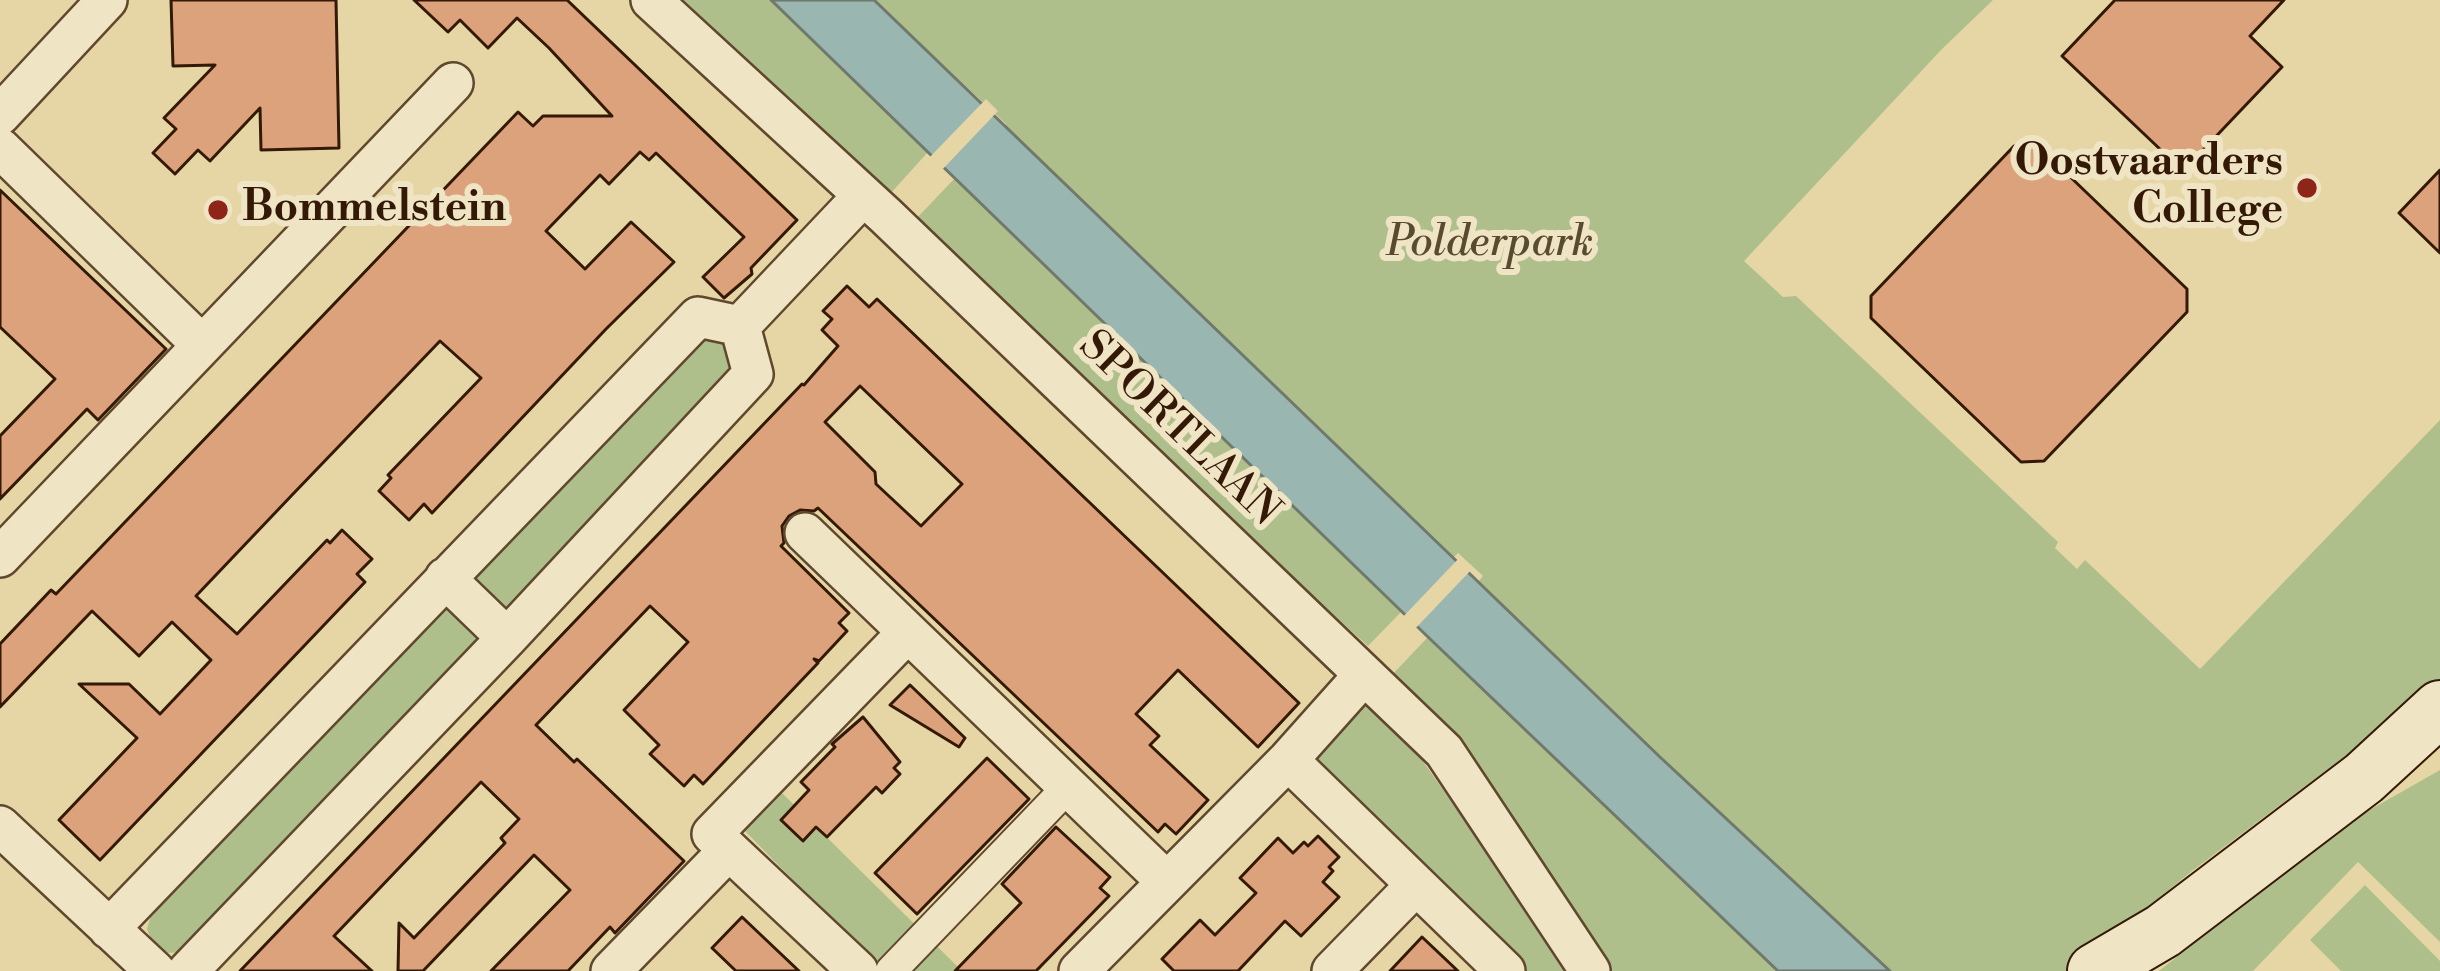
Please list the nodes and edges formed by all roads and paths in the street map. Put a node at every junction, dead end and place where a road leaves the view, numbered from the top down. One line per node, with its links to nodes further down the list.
1 (107, 0): 4 (street)
2 (651, 0): 6 (street, SPORTLAAN)
3 (453, 83): 8 (street)
4 (0, 115)
5 (0, 148): 8 (street)
6 (863, 196): 7 (street); 14 (street, SPORTLAAN)
7 (740, 326): 11 (street); 13 (street)
8 (202, 344): 10 (street)
9 (805, 533): 12 (street)
10 (0, 557)
11 (445, 578): 13 (street); 24 (street)
12 (906, 634): 19 (street); 21 (street)
13 (507, 638): 27 (street)
14 (1363, 676): 17 (street); 34 (street, SPORTLAAN)
15 (2440, 708): 18 (main road)
16 (2440, 746): 18 (main road)
17 (1288, 760): 22 (street); 23 (street)
18 (2364, 778): 25 (main road)
19 (1067, 788): 22 (street); 30 (street)
20 (0, 826): 24 (street)
21 (720, 842): 28 (street); 29 (street)
22 (1166, 881): 31 (street)
23 (1416, 885): 32 (street); 33 (street)
24 (109, 929): 26 (street)
25 (2148, 951): 35 (main road)
26 (155, 971)
27 (188, 971)
28 (611, 971)
29 (858, 971)
30 (890, 971)
31 (1079, 971)
32 (1332, 971)
33 (1505, 971)
34 (1589, 971)
35 (2096, 971)

